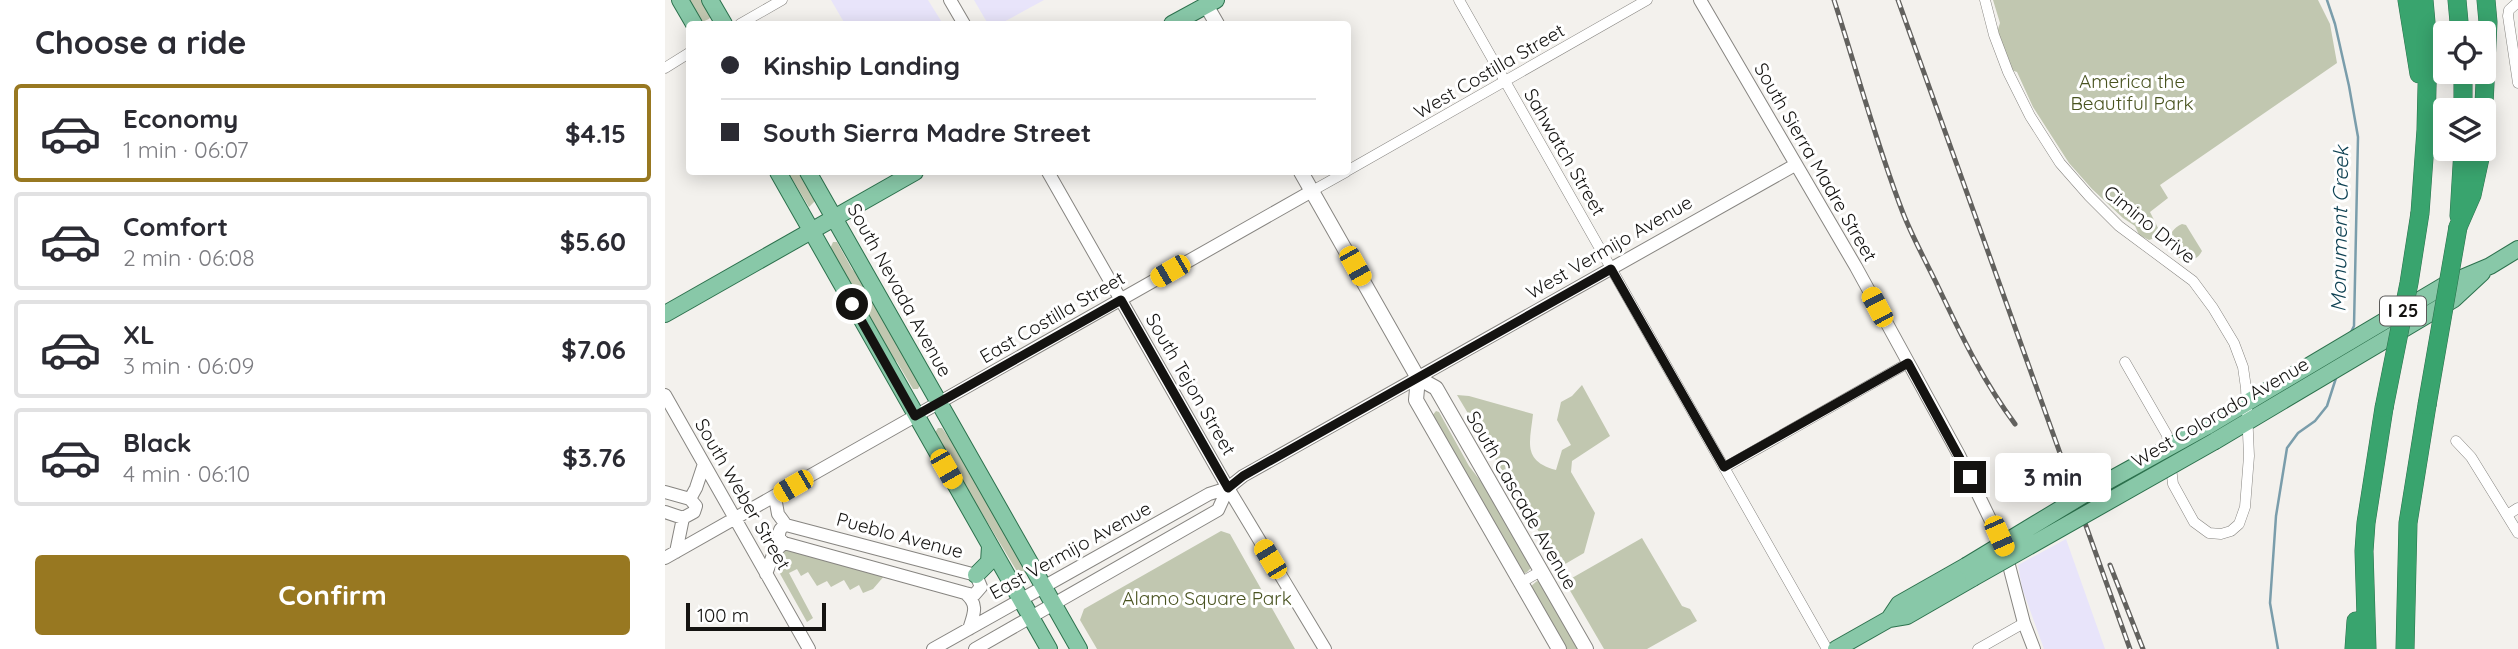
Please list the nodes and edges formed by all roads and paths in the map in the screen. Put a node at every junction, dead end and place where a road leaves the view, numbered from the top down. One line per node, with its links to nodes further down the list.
1 (680, 0): 15 (main road)
2 (710, 0): 16 (main road)
3 (782, 0): 17 (street)
4 (950, 0): 18 (street)
5 (1459, 0): 24 (street, Sahwatch Street)
6 (1647, 0): 24 (street, West Costilla Street)
7 (1700, 0): 30 (street, South Sierra Madre Street)
8 (1985, 0): 53 (street, Cimino Drive)
9 (2407, 0): 27 (highway)
10 (2424, 0): 27 (highway, I 25)
11 (2457, 0): 21 (highway)
12 (2486, 0): 26 (highway)
13 (1208, 2): 19 (main road); 20 (main road)
14 (2518, 2): 25 (street)
15 (692, 21)
16 (722, 21)
17 (745, 21)
18 (962, 21)
19 (1178, 21)
20 (1216, 21)
21 (2459, 21)
22 (686, 55): 23 (street)
23 (665, 68)
24 (1505, 82): 31 (street, West Costilla Street); 44 (street, Sahwatch Street)
25 (2518, 83)
26 (2484, 98)
27 (2427, 130): 72 (highway, I 25, bridge)
28 (2462, 161): 40 (highway, I 25)
29 (2479, 161): 40 (highway)
30 (1795, 164): 44 (street, West Vermijo Avenue); 48 (street, South Sierra Madre Street)
31 (1351, 169)
32 (780, 175): 41 (main road)
33 (810, 175): 39 (main road, South Nevada Avenue)
34 (910, 175): 39 (main road)
35 (1050, 175): 45 (street, South Tejon Street)
36 (1303, 175): 38 (main road, South Cascade Avenue)
37 (1340, 175): 38 (street, West Costilla Street)
38 (1312, 191): 45 (street, East Costilla Street); 50 (main road, South Cascade Avenue)
39 (835, 218): 41 (main road); 52 (main road, South Nevada Avenue)
40 (2458, 227): 74 (highway, I 25, bridge)
41 (811, 231): 46 (main road); 54 (main road)
42 (2518, 249): 43 (main road, West Colorado Avenue)
43 (2490, 266): 53 (main road, West Colorado Avenue); 55 (main road, West Colorado Avenue)
44 (1611, 269): 49 (street, West Vermijo Avenue); 58 (street, Sahwatch Street)
45 (1121, 300): 52 (street, East Costilla Street); 59 (street, South Tejon Street)
46 (665, 314)
47 (2125, 362): 55 (street, Cimino Drive)
48 (1908, 363): 58 (street); 85 (street, South Sierra Madre Street)
49 (1443, 364): 50 (street, East Vermijo Avenue)
50 (1418, 378): 59 (street, East Vermijo Avenue); 75 (main road, South Cascade Avenue); 79 (main road, South Cascade Avenue)
51 (665, 395): 57 (street, South Weber Street)
52 (939, 403): 54 (street, East Costilla Street); 80 (main road, South Nevada Avenue)
53 (2247, 403): 55 (street, Cimino Drive); 76 (main road, West Colorado Avenue, bridge)
54 (915, 416): 61 (street, East Costilla Street); 71 (main road)
55 (2247, 422): 76 (main road, West Colorado Avenue, bridge)
56 (2456, 441): 65 (street)
57 (704, 464): 62 (street); 67 (street, South Weber Street)
58 (1724, 467): 95 (street, Sahwatch Street)
59 (1228, 488): 80 (street, East Vermijo Avenue); 83 (street, East Vermijo Avenue); 92 (street, South Tejon Street)
60 (665, 492): 62 (street)
61 (775, 497): 67 (street, East Costilla Street); 68 (street)
62 (689, 499): 66 (street)
63 (2518, 508): 65 (street)
64 (665, 512): 66 (street)
65 (2507, 515): 69 (street)
66 (683, 519): 73 (street)
67 (735, 519): 73 (street, East Costilla Street); 77 (street, South Weber Street)
68 (786, 525): 70 (street); 78 (street, Pueblo Avenue)
69 (2518, 533)
70 (784, 543): 77 (street); 81 (street, Pueblo Avenue)
71 (991, 546): 78 (main road); 82 (main road)
72 (2364, 551): 99 (highway); 100 (highway, I 25)
73 (670, 555)
74 (2406, 560): 101 (highway, I 25); 102 (highway)
75 (1541, 571): 79 (street); 94 (main road, South Cascade Avenue)
76 (1969, 572): 96 (main road, West Colorado Avenue)
77 (767, 574): 87 (street, South Weber Street)
78 (976, 575): 81 (street, Pueblo Avenue)
79 (1520, 583): 93 (main road, South Cascade Avenue)
80 (1044, 587): 82 (street, East Vermijo Avenue); 83 (main road, South Nevada Avenue)
81 (965, 593): 86 (street)
82 (1021, 601): 84 (main road); 86 (street, East Vermijo Avenue)
83 (1054, 604): 84 (street, East Vermijo Avenue); 91 (main road, South Nevada Avenue)
84 (1031, 617): 89 (street, East Vermijo Avenue); 90 (main road)
85 (2024, 623): 97 (street); 98 (street, South Sierra Madre Street)
86 (969, 629): 88 (street, East Vermijo Avenue)
87 (809, 649)
88 (933, 649)
89 (975, 649)
90 (1049, 649)
91 (1079, 649)
92 (1325, 649)
93 (1559, 649)
94 (1585, 649)
95 (1827, 649)
96 (1836, 649)
97 (1978, 649)
98 (2033, 649)
99 (2354, 649)
100 (2367, 649)
101 (2405, 649)
102 (2414, 649)

